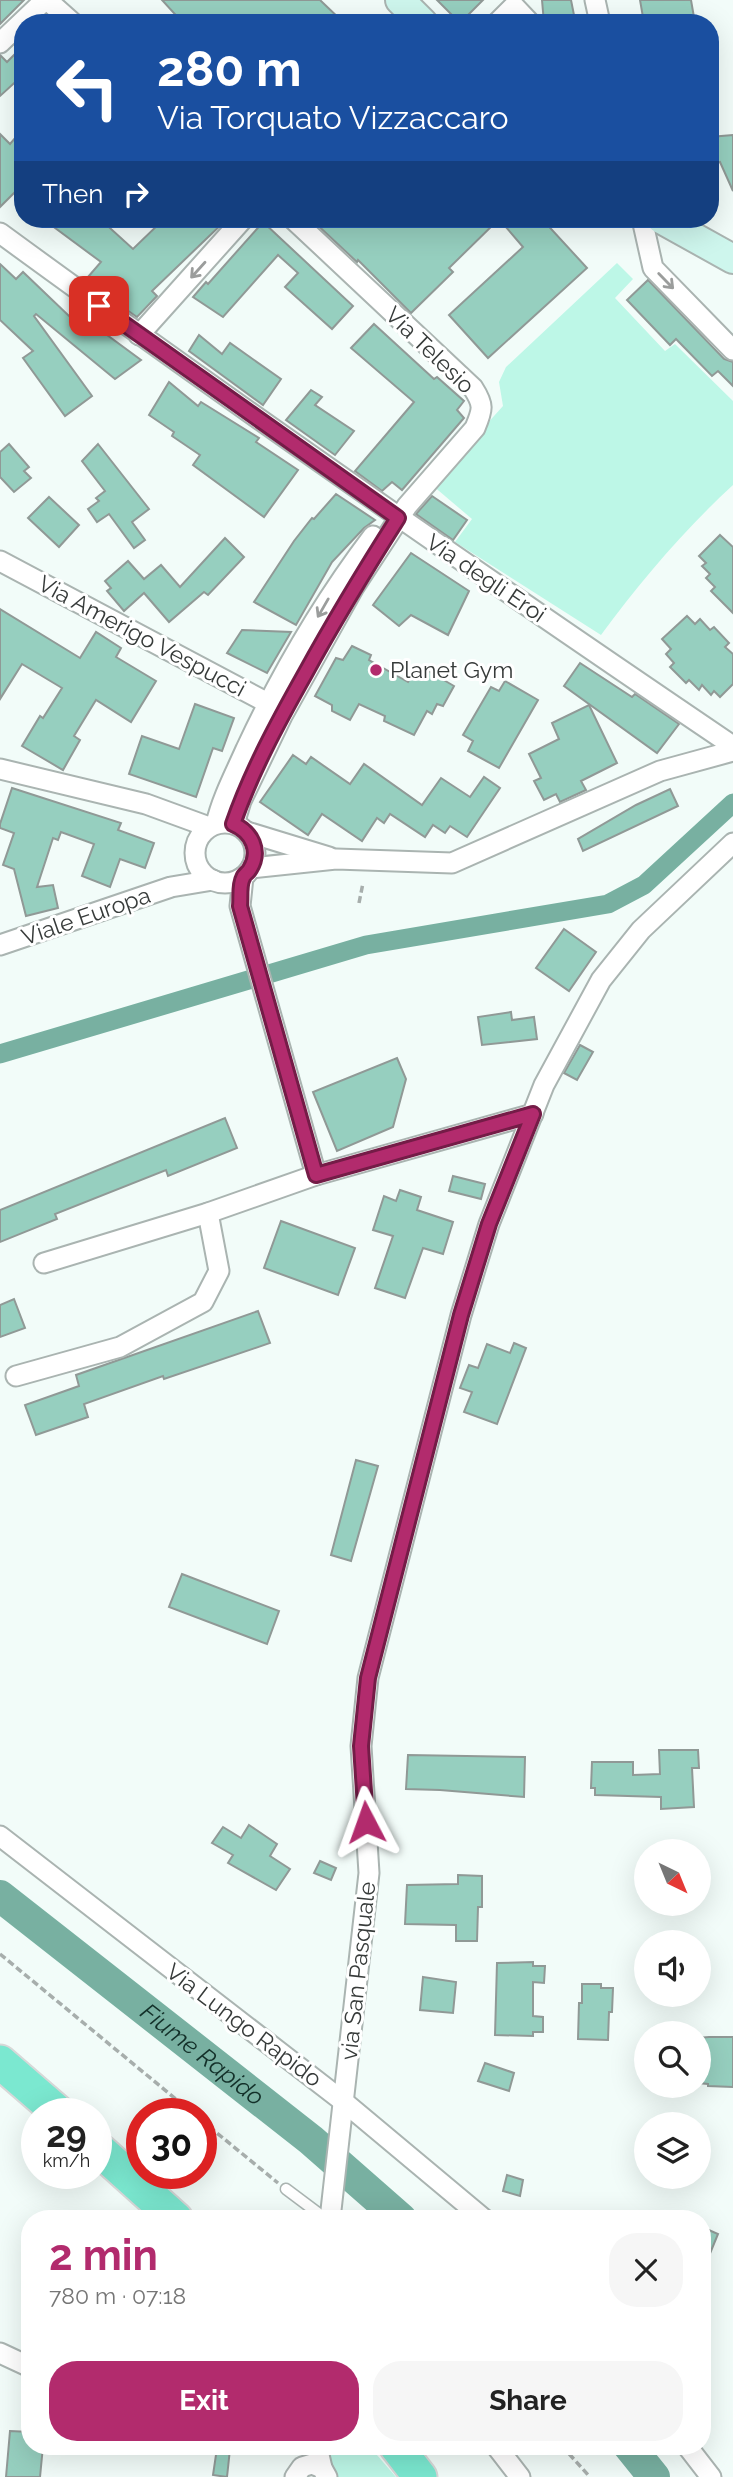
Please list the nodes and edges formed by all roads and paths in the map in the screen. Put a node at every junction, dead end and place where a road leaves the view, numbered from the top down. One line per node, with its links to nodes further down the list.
1 (46, 0): 3 (street); 4 (street)
2 (400, 0): 5 (main road)
3 (31, 14)
4 (62, 14)
5 (414, 14)
6 (505, 14): 7 (street)
7 (521, 14)
8 (14, 30): 9 (street)
9 (0, 43)
10 (235, 228): 16 (street, one-way to 16)
11 (303, 228): 18 (street, Via Telesio)
12 (644, 228): 17 (street, one-way to 17)
13 (677, 228): 15 (main road)
14 (0, 233): 16 (street, Via degli Eroi)
15 (733, 259)
16 (139, 335): 18 (street, Via degli Eroi)
17 (733, 350)
18 (394, 516): 20 (street, Via Telesio); 21 (street, Via degli Eroi)
19 (0, 561): 20 (street, Via Amerigo Vespucci)
20 (276, 707): 24 (street, Via Telesio)
21 (733, 751): 27 (street)
22 (0, 769): 23 (street)
23 (166, 810): 24 (street); 26 (street)
24 (226, 827): 26 (street); 27 (street); 28 (street)
25 (733, 843): 35 (street, via San Pasquale)
26 (196, 858): 29 (street); 31 (street, Viale Europa)
27 (336, 859): 28 (street)
28 (247, 873): 29 (street); 33 (street)
29 (218, 881): 31 (street, Viale Europa); 33 (street)
30 (363, 883): 32 (path)
31 (171, 887): 34 (street, Viale Europa)
32 (359, 904)
33 (240, 906): 36 (street)
34 (0, 945)
35 (533, 1114): 36 (street); 45 (street, via San Pasquale)
36 (316, 1175): 37 (street)
37 (208, 1213): 38 (street); 39 (street)
38 (44, 1263)
39 (16, 1376)
40 (0, 1836): 45 (street, Via Lungo Rapido)
41 (0, 1954): 44 (path)
42 (0, 2062): 43 (highway)
43 (42, 2098)
44 (175, 2098)
45 (343, 2108): 51 (street, via San Pasquale); 52 (street, Via Lungo Rapido)
46 (217, 2133): 48 (path)
47 (112, 2161): 49 (highway)
48 (286, 2189): 50 (lane)
49 (166, 2210)
50 (319, 2210)
51 (330, 2210)
52 (473, 2210)
53 (0, 2353): 54 (street)
54 (21, 2363)
55 (308, 2455): 62 (street)
56 (316, 2455): 61 (street)
57 (403, 2455): 63 (highway)
58 (503, 2455): 64 (street)
59 (570, 2455): 65 (path)
60 (694, 2455): 66 (street)
61 (325, 2473): 62 (street)
62 (297, 2474)
63 (420, 2477)
64 (520, 2477)
65 (590, 2477)
66 (711, 2477)

